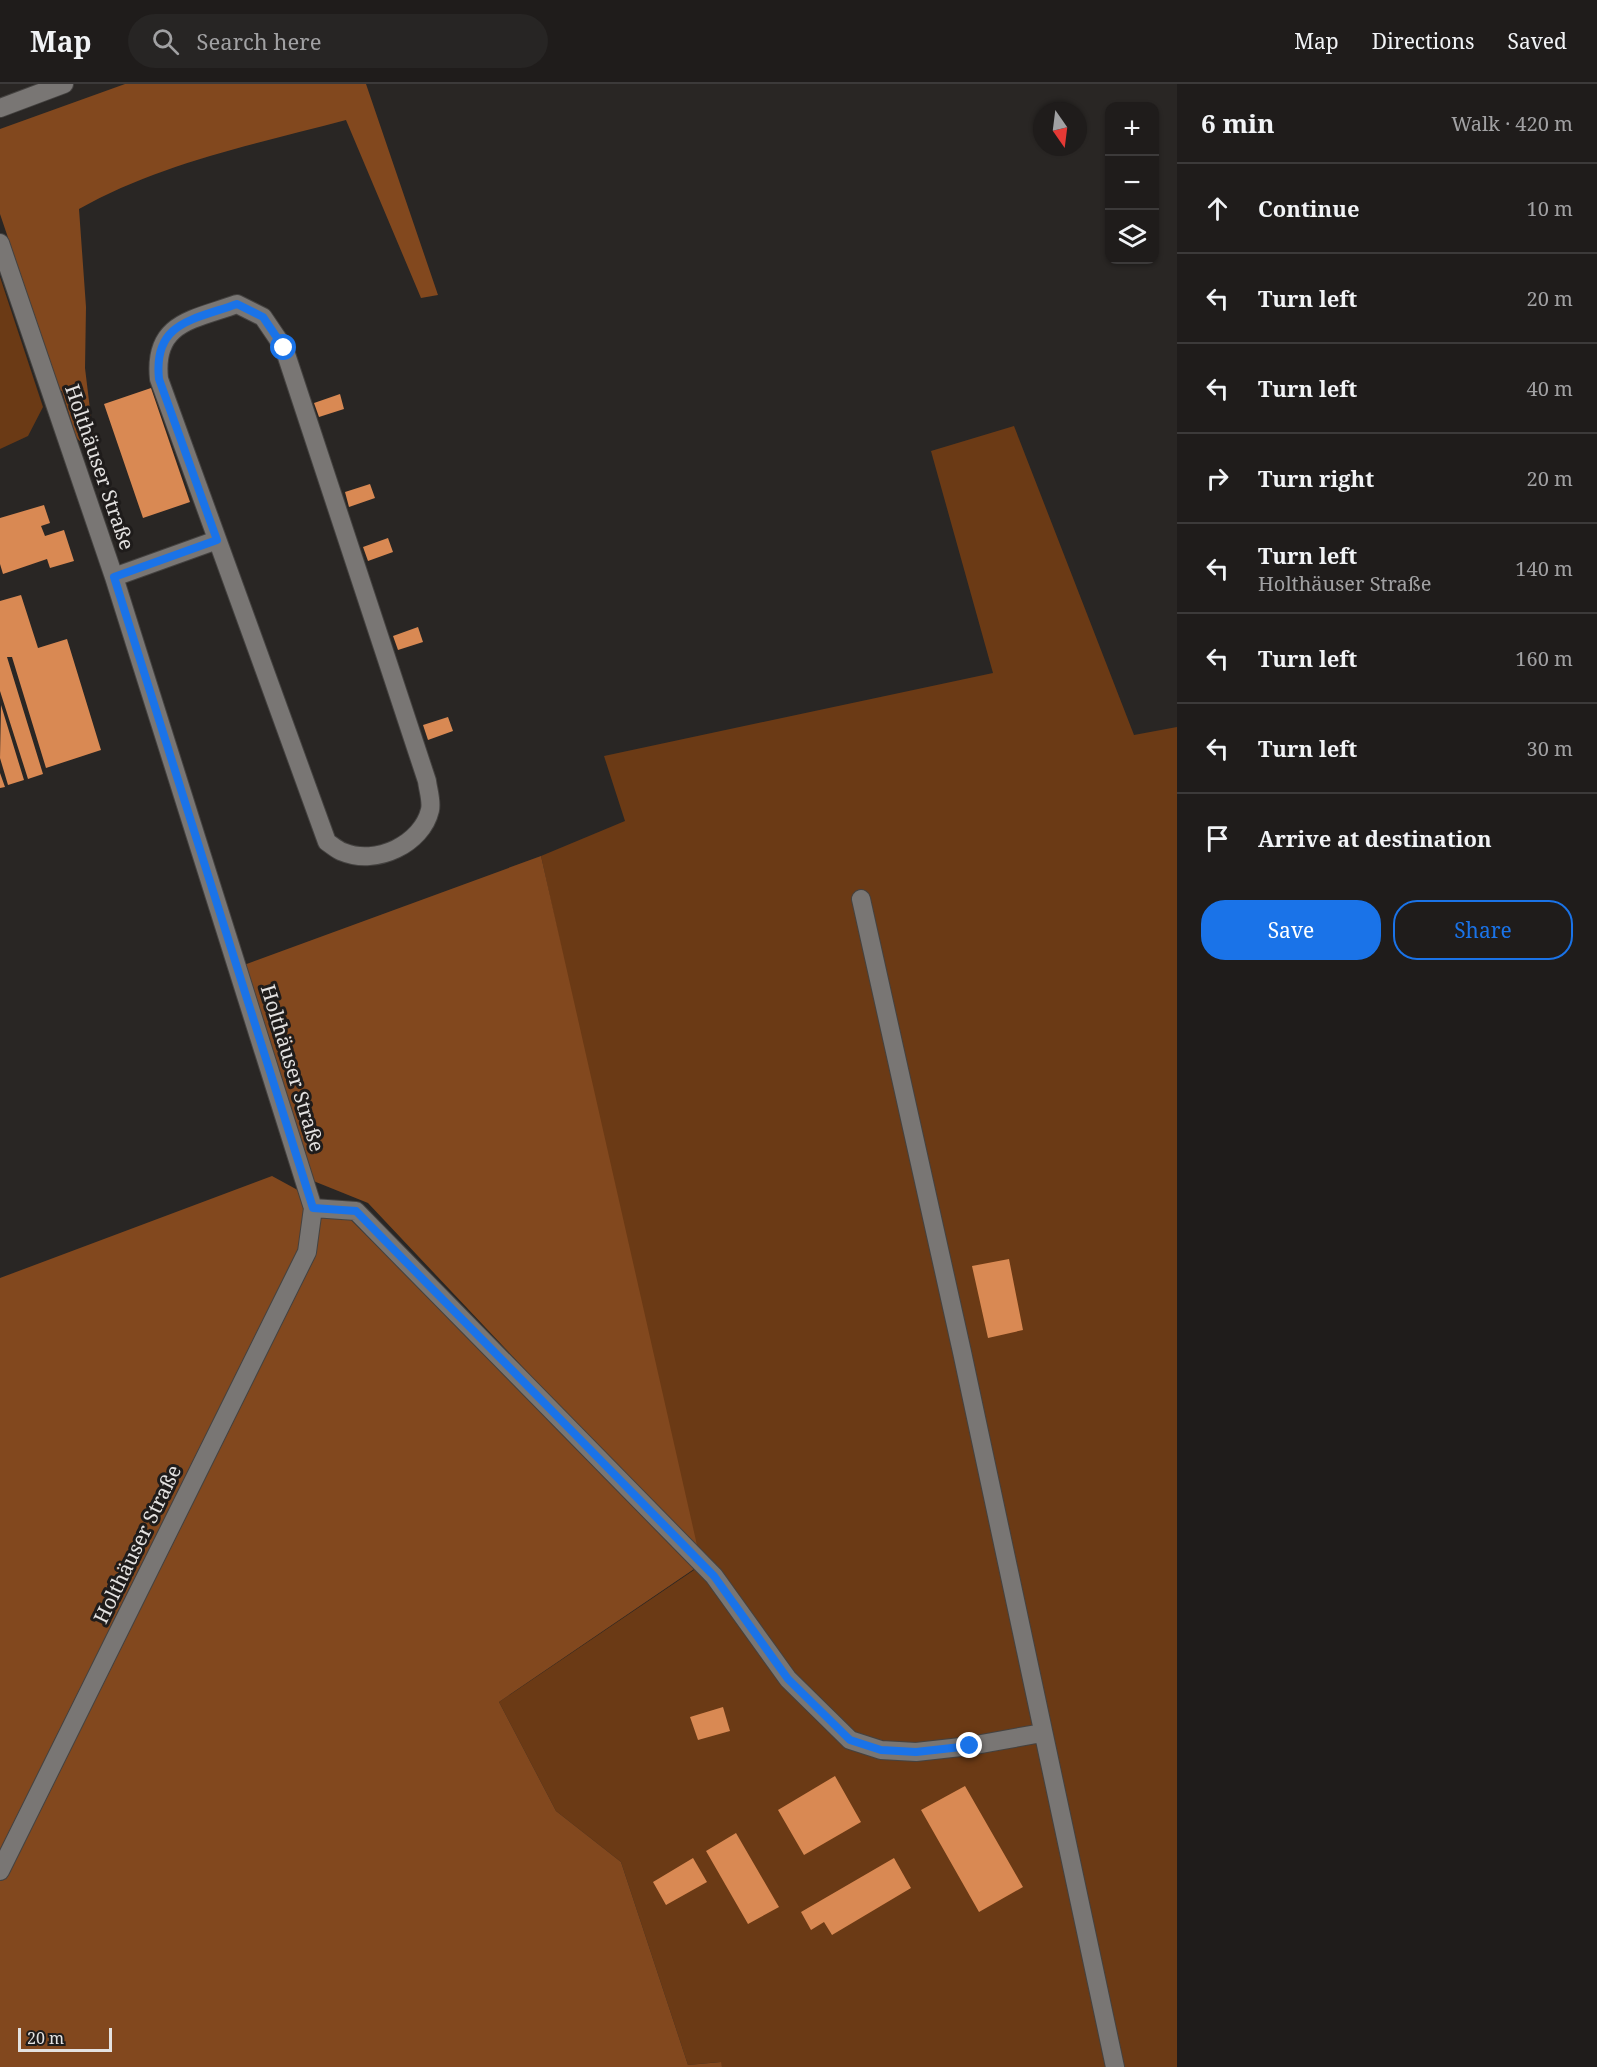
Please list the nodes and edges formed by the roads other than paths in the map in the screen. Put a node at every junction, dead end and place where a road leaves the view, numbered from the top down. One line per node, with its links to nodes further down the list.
1 (64, 84): 2 (street)
2 (0, 108)
3 (0, 243): 5 (street, Holthäuser Straße)
4 (217, 540): 4 (street); 5 (street)
5 (114, 577): 7 (street, Holthäuser Straße)
6 (861, 899): 8 (street)
7 (313, 1208): 8 (street); 9 (street, Holthäuser Straße)
8 (1042, 1733): 10 (street)
9 (0, 1870)
10 (1115, 2067)

